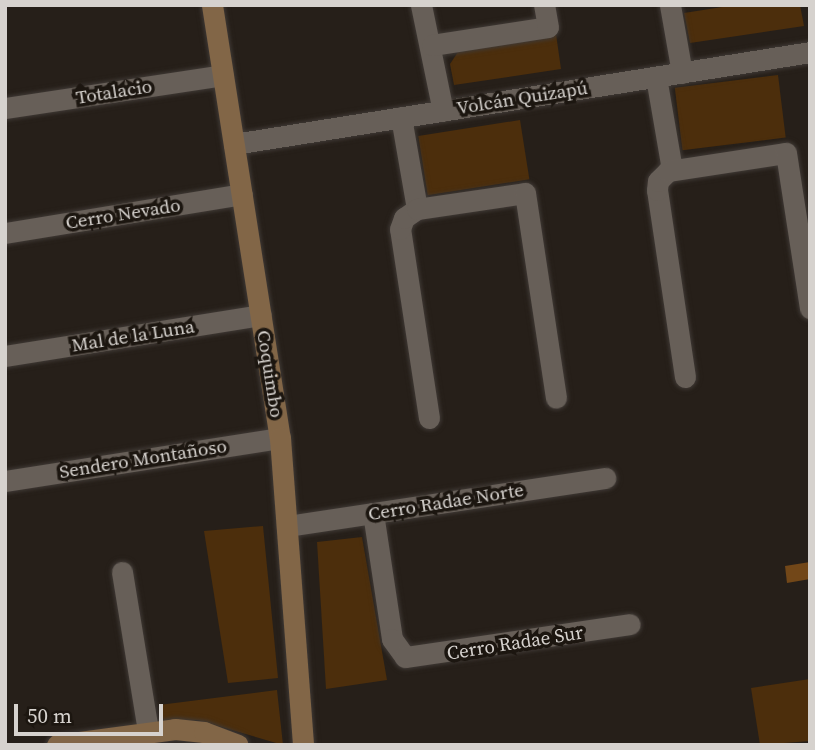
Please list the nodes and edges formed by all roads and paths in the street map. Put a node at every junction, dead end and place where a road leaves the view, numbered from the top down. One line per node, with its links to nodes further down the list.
1 (212, 5): 8 (street, Coquimbo)
2 (421, 5): 5 (street)
3 (544, 5): 5 (street)
4 (677, 6): 7 (street)
5 (432, 45): 11 (street)
6 (810, 52): 7 (street, Volcán Quizapú)
7 (682, 73): 9 (street, Volcán Quizapú)
8 (223, 75): 10 (street, Totalacio); 13 (street, Coquimbo)
9 (656, 76): 11 (street, Volcán Quizapú); 14 (street)
10 (5, 108)
11 (443, 111): 12 (street, Volcán Quizapú)
12 (401, 117): 13 (street, Volcán Quizapú); 16 (street)
13 (233, 144): 15 (street, Coquimbo)
14 (672, 170): 18 (street); 21 (street)
15 (242, 194): 17 (street, Cerro Nevado); 19 (street, Coquimbo)
16 (417, 209): 22 (street); 23 (street)
17 (5, 233)
18 (810, 308)
19 (261, 315): 20 (street, Mal de la Luna); 24 (street, Coquimbo)
20 (5, 356)
21 (685, 377)
22 (556, 398)
23 (429, 418)
24 (280, 438): 26 (street, Sendero Montañoso); 28 (street, Coquimbo)
25 (606, 478): 27 (street, Cerro Radae Norte)
26 (5, 481)
27 (373, 513): 28 (street, Cerro Radae Norte); 30 (street, Cerro Radae Sur)
28 (287, 526): 35 (street, Coquimbo)
29 (122, 572): 31 (street)
30 (630, 624)
31 (148, 730): 32 (street); 34 (street)
32 (115, 740): 33 (street)
33 (57, 745)
34 (238, 745)
35 (303, 745)

